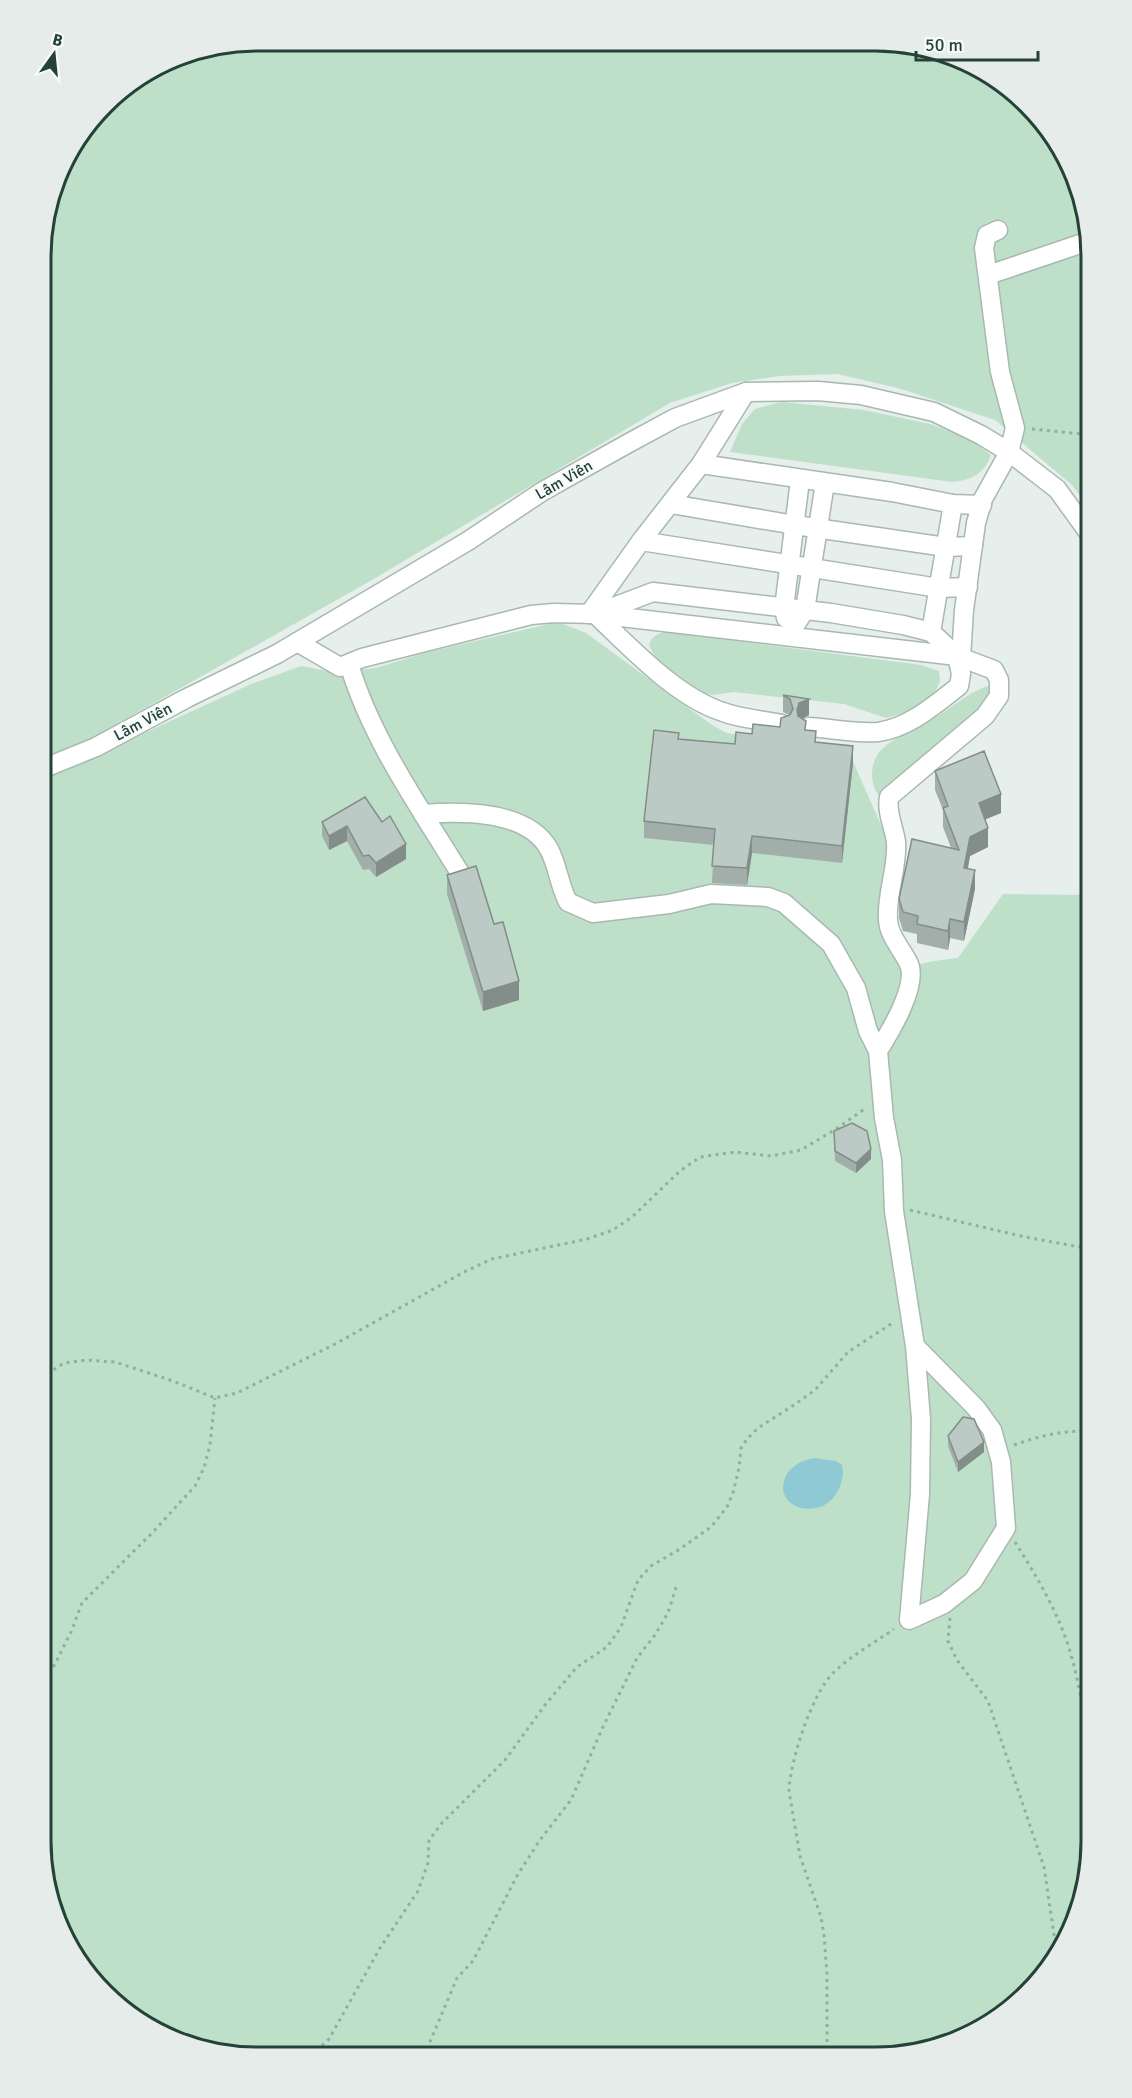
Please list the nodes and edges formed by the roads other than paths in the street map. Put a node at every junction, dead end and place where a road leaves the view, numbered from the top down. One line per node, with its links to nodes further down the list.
1 (998, 230): 3 (street)
2 (1080, 244): 3 (street)
3 (988, 275): 5 (street)
4 (746, 392): 5 (street, Lâm Viên); 6 (street); 27 (street, Lâm Viên)
5 (1009, 452): 11 (street); 12 (street, Lâm Viên)
6 (701, 464): 7 (street); 9 (street)
7 (800, 480): 8 (street); 13 (street)
8 (825, 483): 10 (street); 14 (street)
9 (671, 504): 13 (street); 15 (street)
10 (953, 504): 11 (street); 17 (street)
11 (982, 505): 16 (street)
12 (1081, 522)
13 (795, 525): 14 (street); 18 (street)
14 (819, 528): 17 (street); 19 (street)
15 (641, 541): 18 (street); 24 (street)
16 (973, 546): 17 (street); 20 (street)
17 (946, 547): 21 (street)
18 (789, 565): 19 (street); 22 (street)
19 (812, 569): 21 (street); 23 (street)
20 (968, 587): 21 (street); 28 (street)
21 (939, 588): 25 (street)
22 (784, 608): 23 (street); 24 (street); 26 (street)
23 (805, 610): 25 (street); 26 (street)
24 (592, 614): 26 (street); 29 (street); 30 (street)
25 (931, 632): 28 (street)
26 (788, 636): 28 (street)
27 (297, 642): 29 (street); 32 (street, Lâm Viên)
28 (959, 657): 31 (street); 35 (street)
29 (349, 664): 33 (street)
30 (782, 724)
31 (808, 727)
32 (51, 765)
33 (423, 814): 34 (street); 35 (street)
34 (463, 878)
35 (878, 1051): 36 (street)
36 (915, 1346): 36 (street)

